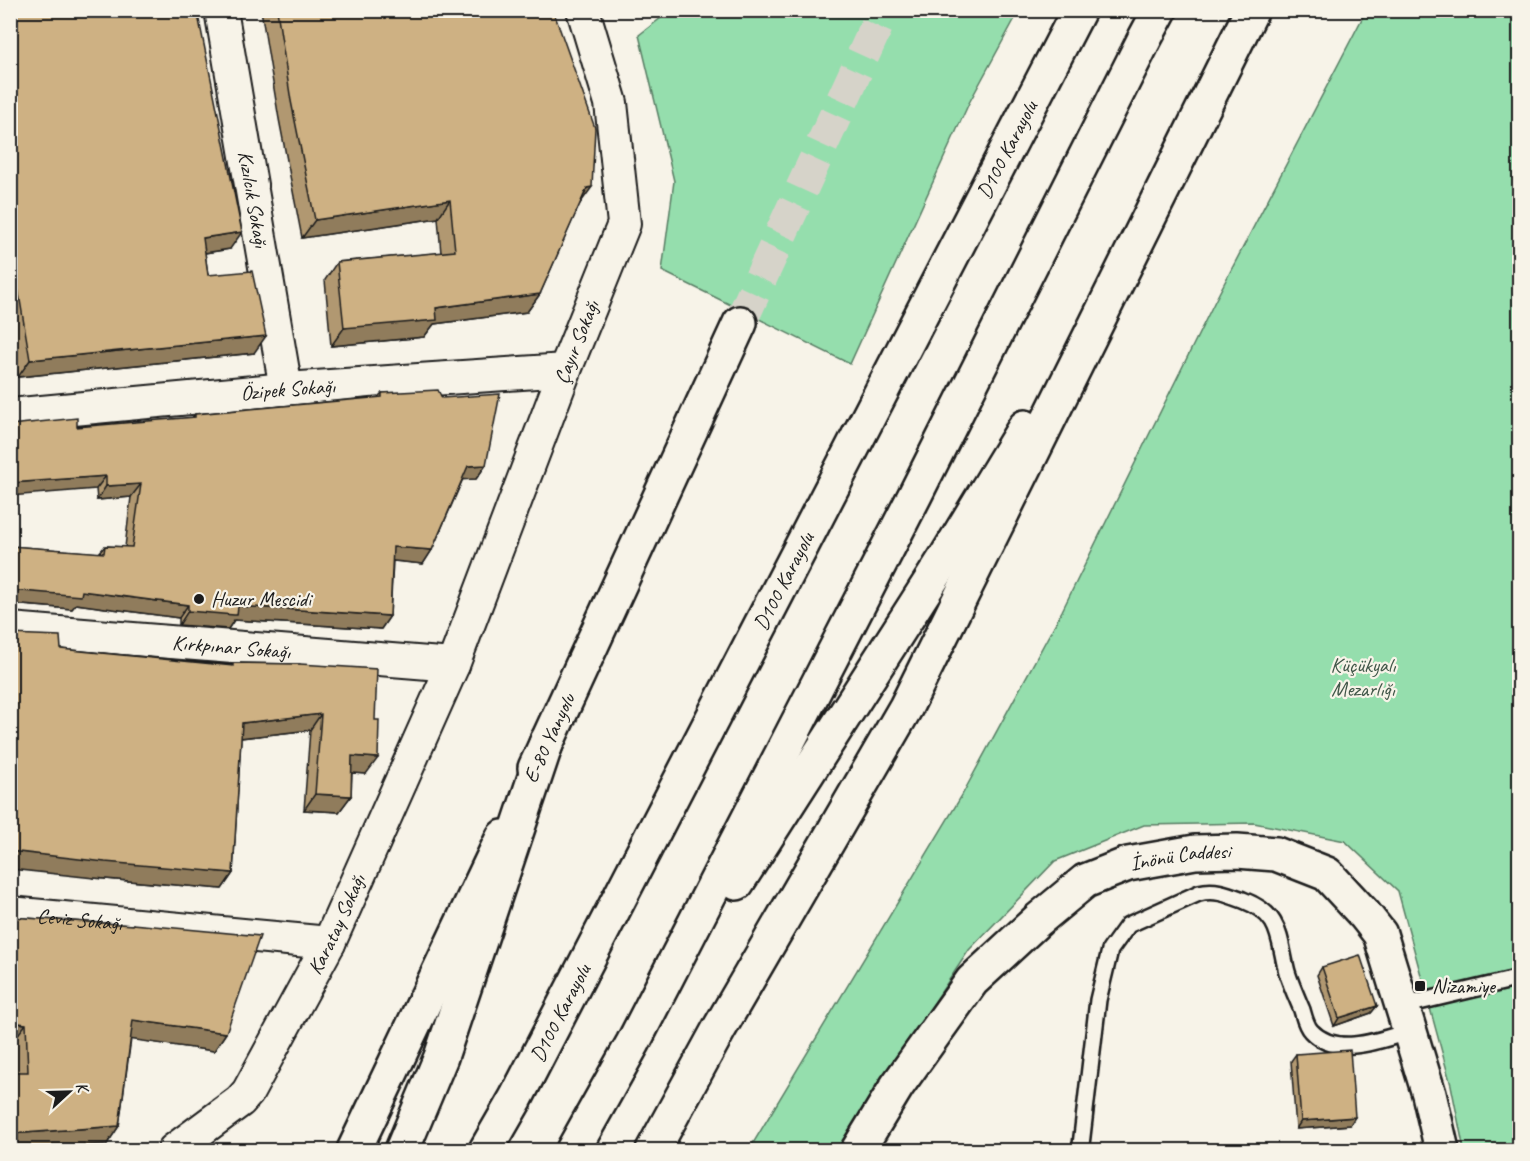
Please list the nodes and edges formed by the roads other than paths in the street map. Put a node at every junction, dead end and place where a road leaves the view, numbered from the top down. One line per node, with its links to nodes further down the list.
1 (220, 10): 9 (street, Kızılcık Sokağı)
2 (583, 10): 8 (street, Çayır Sokağı)
3 (1079, 10): 23 (main road, D100 Karayolu)
4 (1160, 10): 18 (main road)
5 (1252, 10): 6 (main road)
6 (1145, 227): 18 (main road); 25 (main road)
7 (740, 323): 13 (main road, E-80 Yanyolu)
8 (565, 370): 9 (street, Özipek Sokağı); 12 (street, Çayır Sokağı)
9 (286, 389): 10 (street, Özipek Sokağı)
10 (10, 415)
11 (10, 629): 12 (street, Kırkpınar Sokağı)
12 (453, 665): 15 (street, Karatay Sokağı)
13 (548, 741): 21 (main road, E-80 Yanyolu); 22 (main road)
14 (10, 913): 15 (street, Ceviz Sokağı)
15 (329, 943): 20 (street, Karatay Sokağı)
16 (1520, 978): 17 (lane)
17 (1406, 1019): 19 (lane); 26 (main road, İnönü Caddesi); 27 (main road, İnönü Caddesi)
18 (633, 1043): 24 (main road)
19 (1081, 1145)
20 (174, 1150)
21 (354, 1150)
22 (402, 1150)
23 (486, 1150)
24 (573, 1150)
25 (653, 1150)
26 (858, 1150)
27 (1442, 1150)

